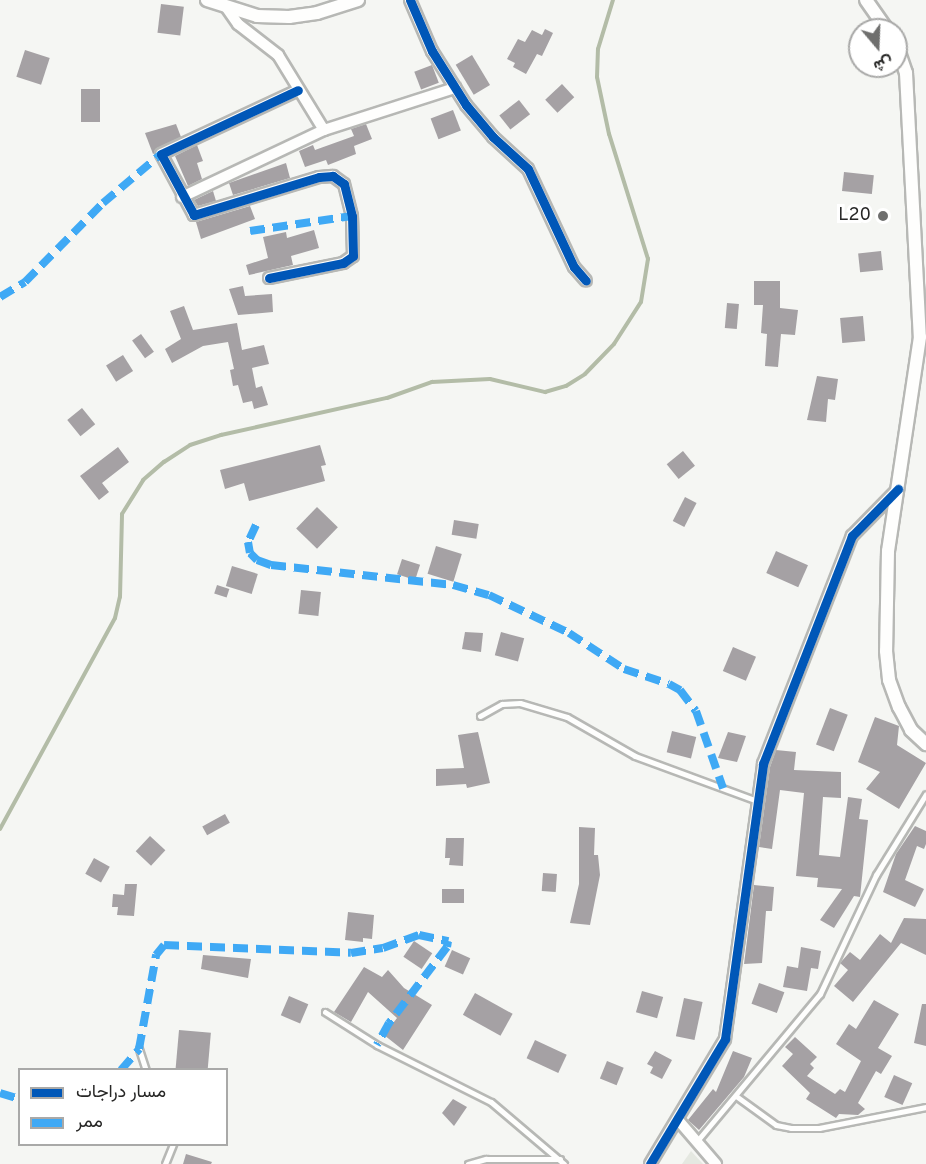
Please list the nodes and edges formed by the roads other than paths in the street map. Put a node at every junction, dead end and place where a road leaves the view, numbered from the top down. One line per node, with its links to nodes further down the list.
1 (207, 0): 5 (street)
2 (358, 0): 5 (street)
3 (410, 0): 8 (street)
4 (866, 0): 6 (street)
5 (226, 7): 9 (street)
6 (879, 18)
7 (906, 78): 15 (street)
8 (455, 88): 10 (street); 13 (street)
9 (298, 90): 10 (street); 11 (street)
10 (324, 130): 11 (street)
11 (182, 197): 12 (street)
12 (269, 278)
13 (586, 281)
14 (926, 318): 15 (street)
15 (921, 337): 16 (street)
16 (898, 489): 18 (street); 20 (street)
17 (480, 716): 20 (lane)
18 (926, 744)
19 (926, 794): 24 (lane)
20 (757, 801): 26 (street)
21 (325, 1012): 29 (lane)
22 (139, 1049): 23 (lane)
23 (145, 1068)
24 (736, 1096): 25 (lane); 27 (lane)
25 (926, 1107)
26 (679, 1121): 27 (street); 32 (street)
27 (696, 1143): 33 (street)
28 (172, 1146): 30 (lane)
29 (562, 1162): 31 (lane)
30 (165, 1164)
31 (468, 1164)
32 (651, 1164)
33 (716, 1164)

